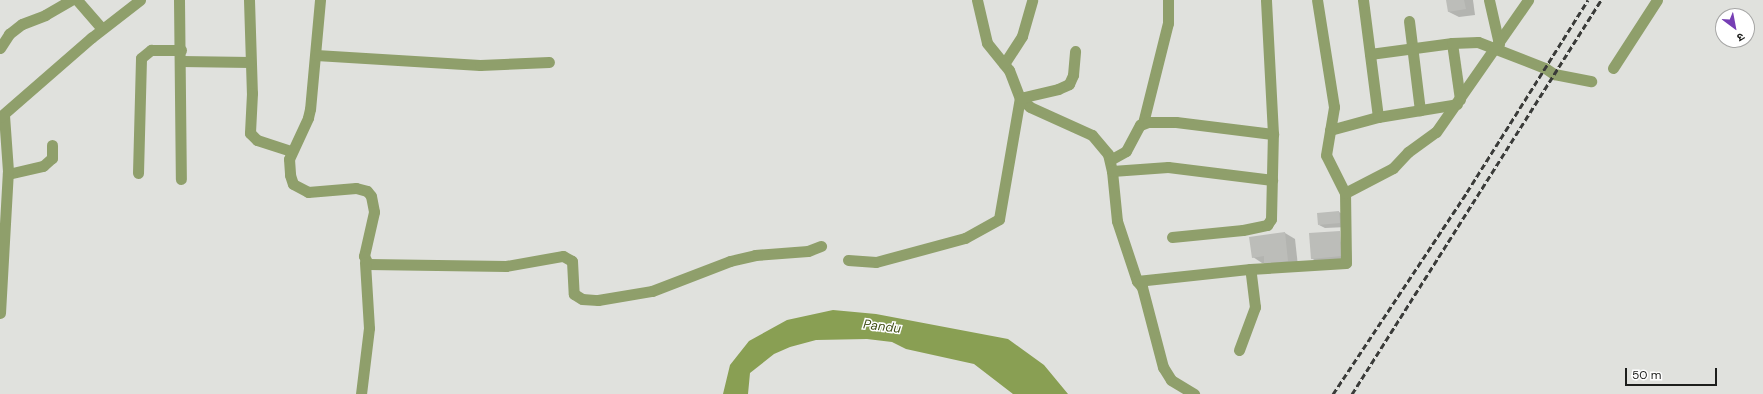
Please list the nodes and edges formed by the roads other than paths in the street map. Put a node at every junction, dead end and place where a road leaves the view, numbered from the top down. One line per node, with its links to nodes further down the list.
1 (71, 0): 21 (street)
2 (77, 0): 17 (street)
3 (140, 0): 17 (street)
4 (179, 0): 25 (street)
5 (249, 0): 26 (street)
6 (320, 0): 24 (street)
7 (977, 0): 28 (street)
8 (1032, 0): 28 (street)
9 (1168, 0): 36 (street)
10 (1266, 0): 38 (street)
11 (1317, 0): 37 (street)
12 (1363, 0): 23 (street)
13 (1489, 0): 19 (street)
14 (1528, 0): 19 (street)
15 (1657, 0): 29 (street)
16 (1410, 21): 20 (street)
17 (102, 29): 34 (street)
18 (1452, 43): 19 (street); 20 (street); 32 (street)
19 (1497, 46): 30 (street); 32 (street)
20 (1413, 47): 23 (street); 33 (street)
21 (0, 48)
22 (1075, 51): 31 (street)
23 (1370, 54): 35 (street)
24 (316, 55): 27 (street); 40 (street)
25 (181, 56): 26 (street); 43 (street); 44 (street)
26 (250, 62): 40 (street)
27 (549, 62)
28 (1004, 64): 31 (street)
29 (1613, 68)
30 (1591, 81)
31 (1020, 98): 41 (street); 49 (street)
32 (1459, 102): 33 (street); 46 (street)
33 (1420, 110): 35 (street)
34 (2, 116): 42 (street)
35 (1378, 117): 37 (street)
36 (1143, 123): 38 (street); 41 (street)
37 (1330, 130): 46 (street)
38 (1273, 134): 45 (street)
39 (52, 145): 42 (street)
40 (291, 151): 50 (street)
41 (1111, 165): 45 (street); 52 (street)
42 (8, 174): 53 (street)
43 (138, 174)
44 (181, 179)
45 (1272, 180): 47 (street)
46 (1345, 193): 51 (street)
47 (1172, 237)
48 (822, 246): 50 (street)
49 (848, 260)
50 (365, 262): 55 (street)
51 (1250, 268): 52 (street); 54 (street)
52 (1137, 281): 56 (street)
53 (0, 313)
54 (1239, 350)
55 (361, 394)
56 (1194, 394)

